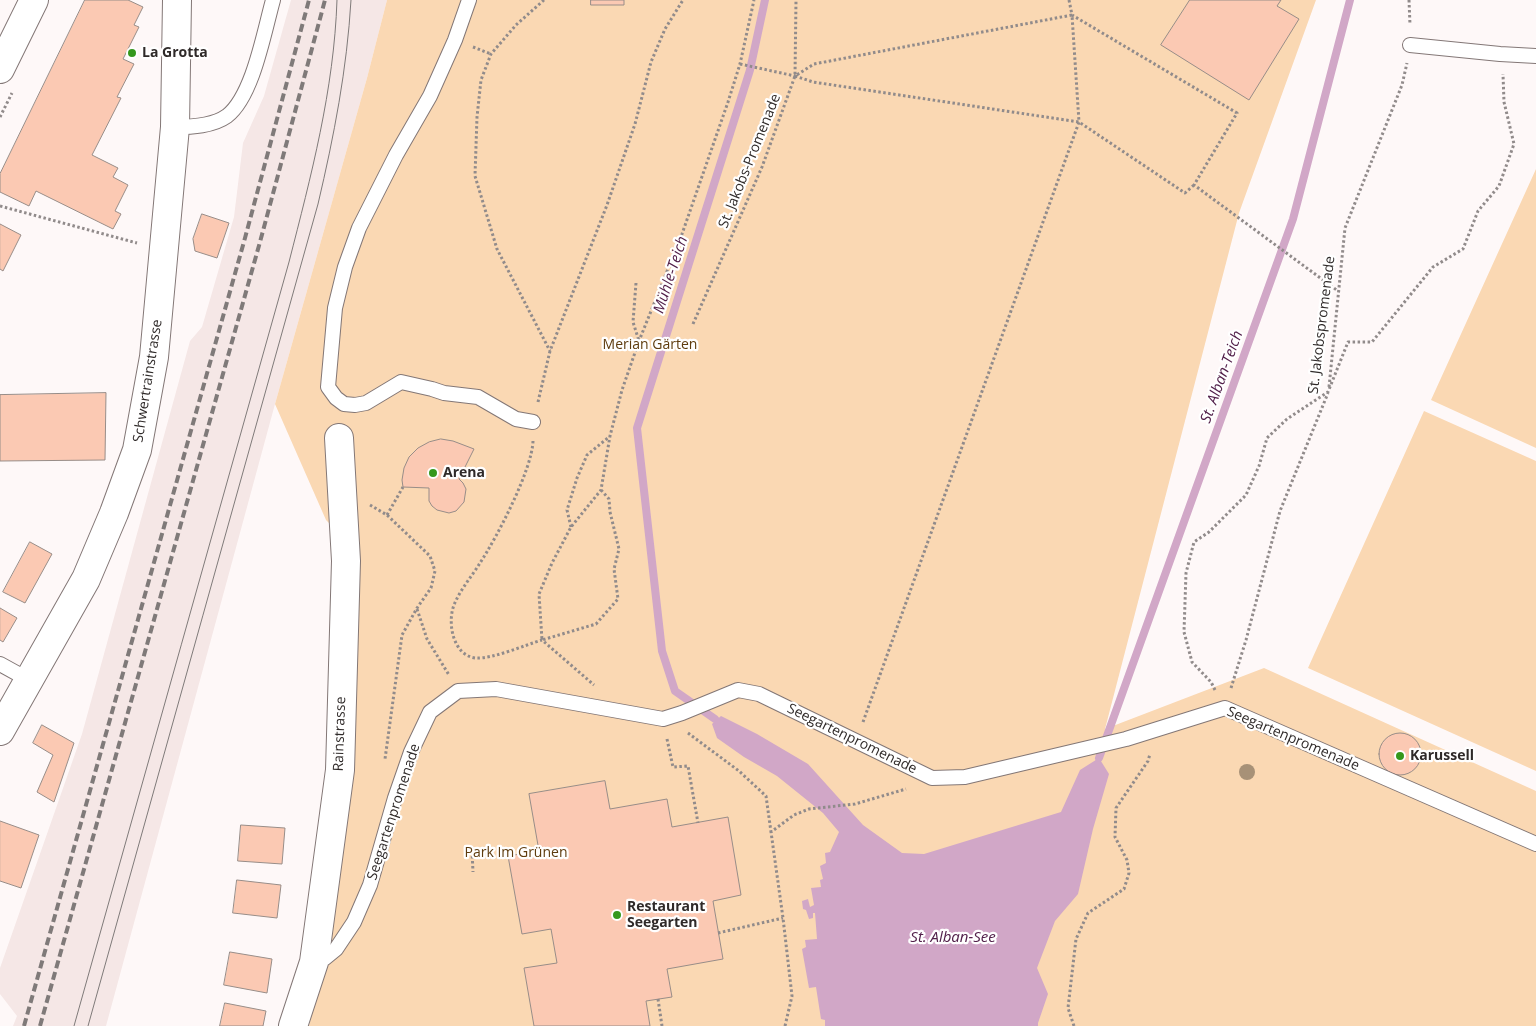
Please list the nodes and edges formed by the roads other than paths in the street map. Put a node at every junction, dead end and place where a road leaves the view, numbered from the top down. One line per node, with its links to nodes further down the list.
1 (34, 0): 7 (main road)
2 (177, 0): 8 (main road, Schwertrainstrasse)
3 (273, 0): 8 (lane)
4 (469, 0): 9 (lane)
5 (1410, 45): 6 (lane)
6 (1536, 56)
7 (0, 69)
8 (175, 127): 12 (main road, Schwertrainstrasse)
9 (533, 422)
10 (339, 438): 15 (main road, Rainstrasse)
11 (0, 664): 12 (lane)
12 (29, 680): 13 (main road, Schwertrainstrasse)
13 (0, 731)
14 (1536, 844): 15 (lane, Seegartenpromenade)
15 (314, 962): 16 (main road, Rainstrasse)
16 (293, 1026)

